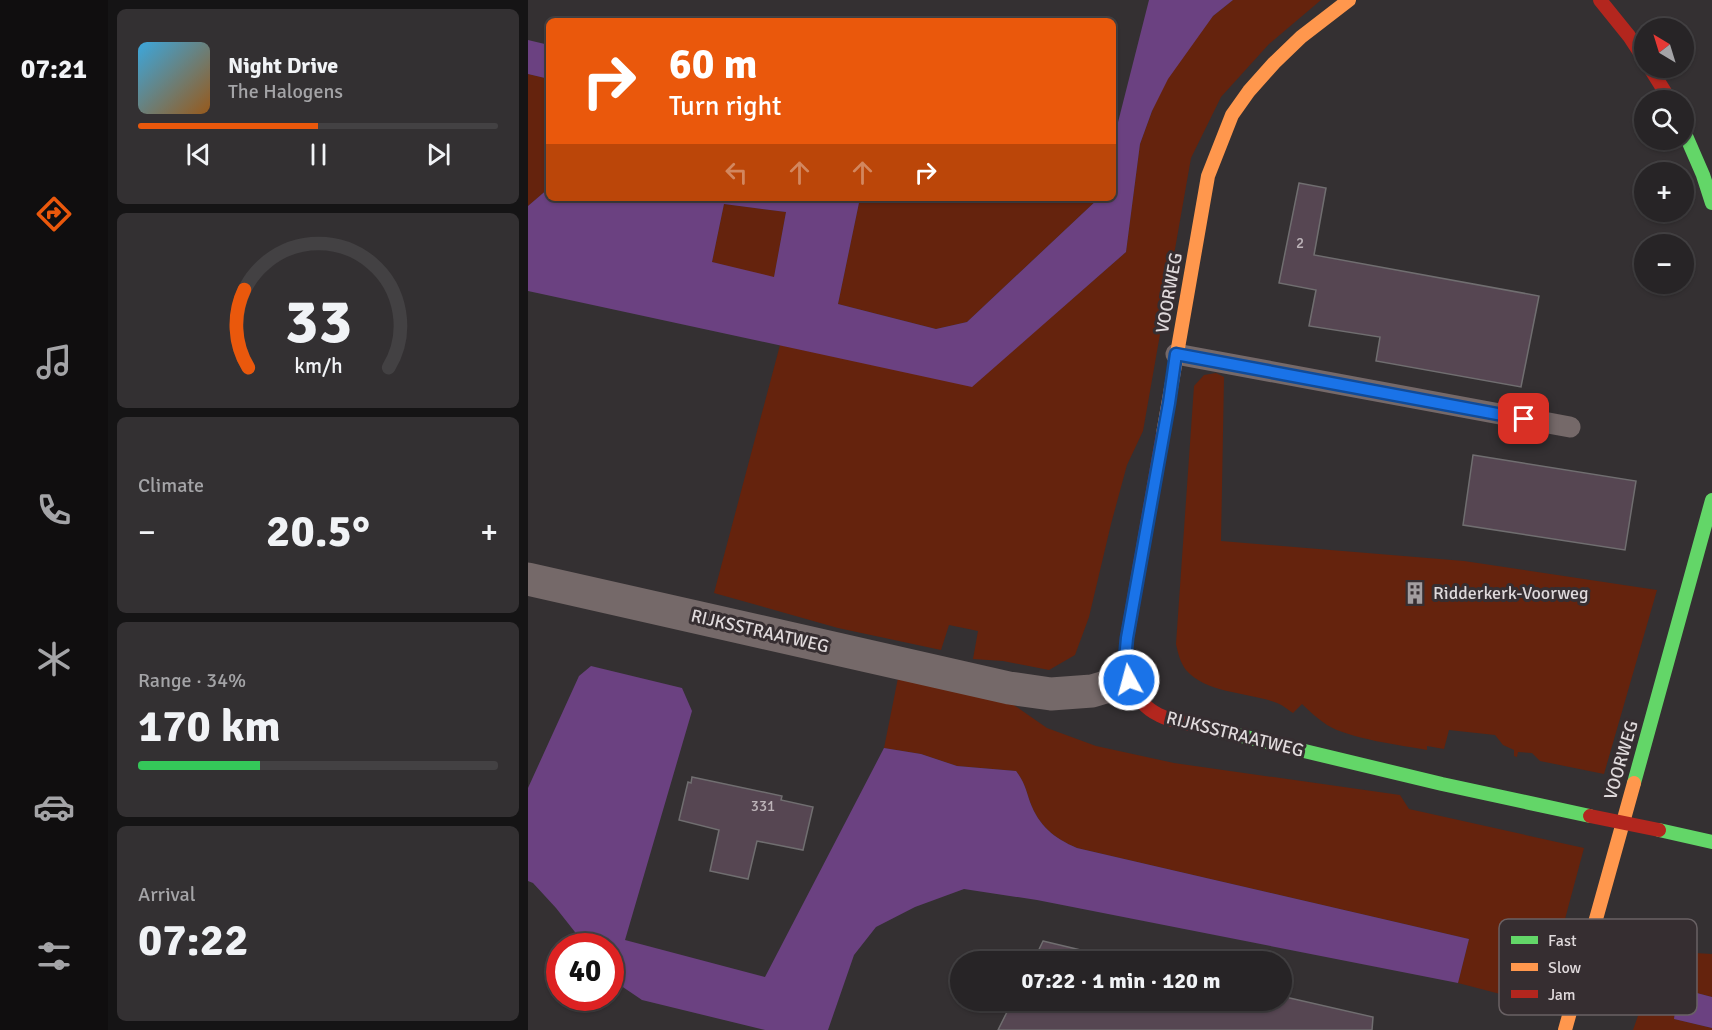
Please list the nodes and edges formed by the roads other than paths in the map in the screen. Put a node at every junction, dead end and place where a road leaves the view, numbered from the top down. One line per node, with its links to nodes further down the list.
1 (1349, 0): 6 (street, VOORWEG)
2 (1600, 0): 3 (street)
3 (1634, 44)
4 (1692, 150): 5 (street)
5 (1712, 203)
6 (1176, 354): 7 (lane); 10 (street, VOORWEG)
7 (1570, 427)
8 (1712, 500): 12 (street, VOORWEG)
9 (528, 579): 10 (street, RIJKSSTRAATWEG)
10 (1129, 680): 11 (street, RIJKSSTRAATWEG, bridge)
11 (1712, 842)
12 (1595, 919)
13 (1568, 1015): 14 (street, VOORWEG)
14 (1564, 1030)

